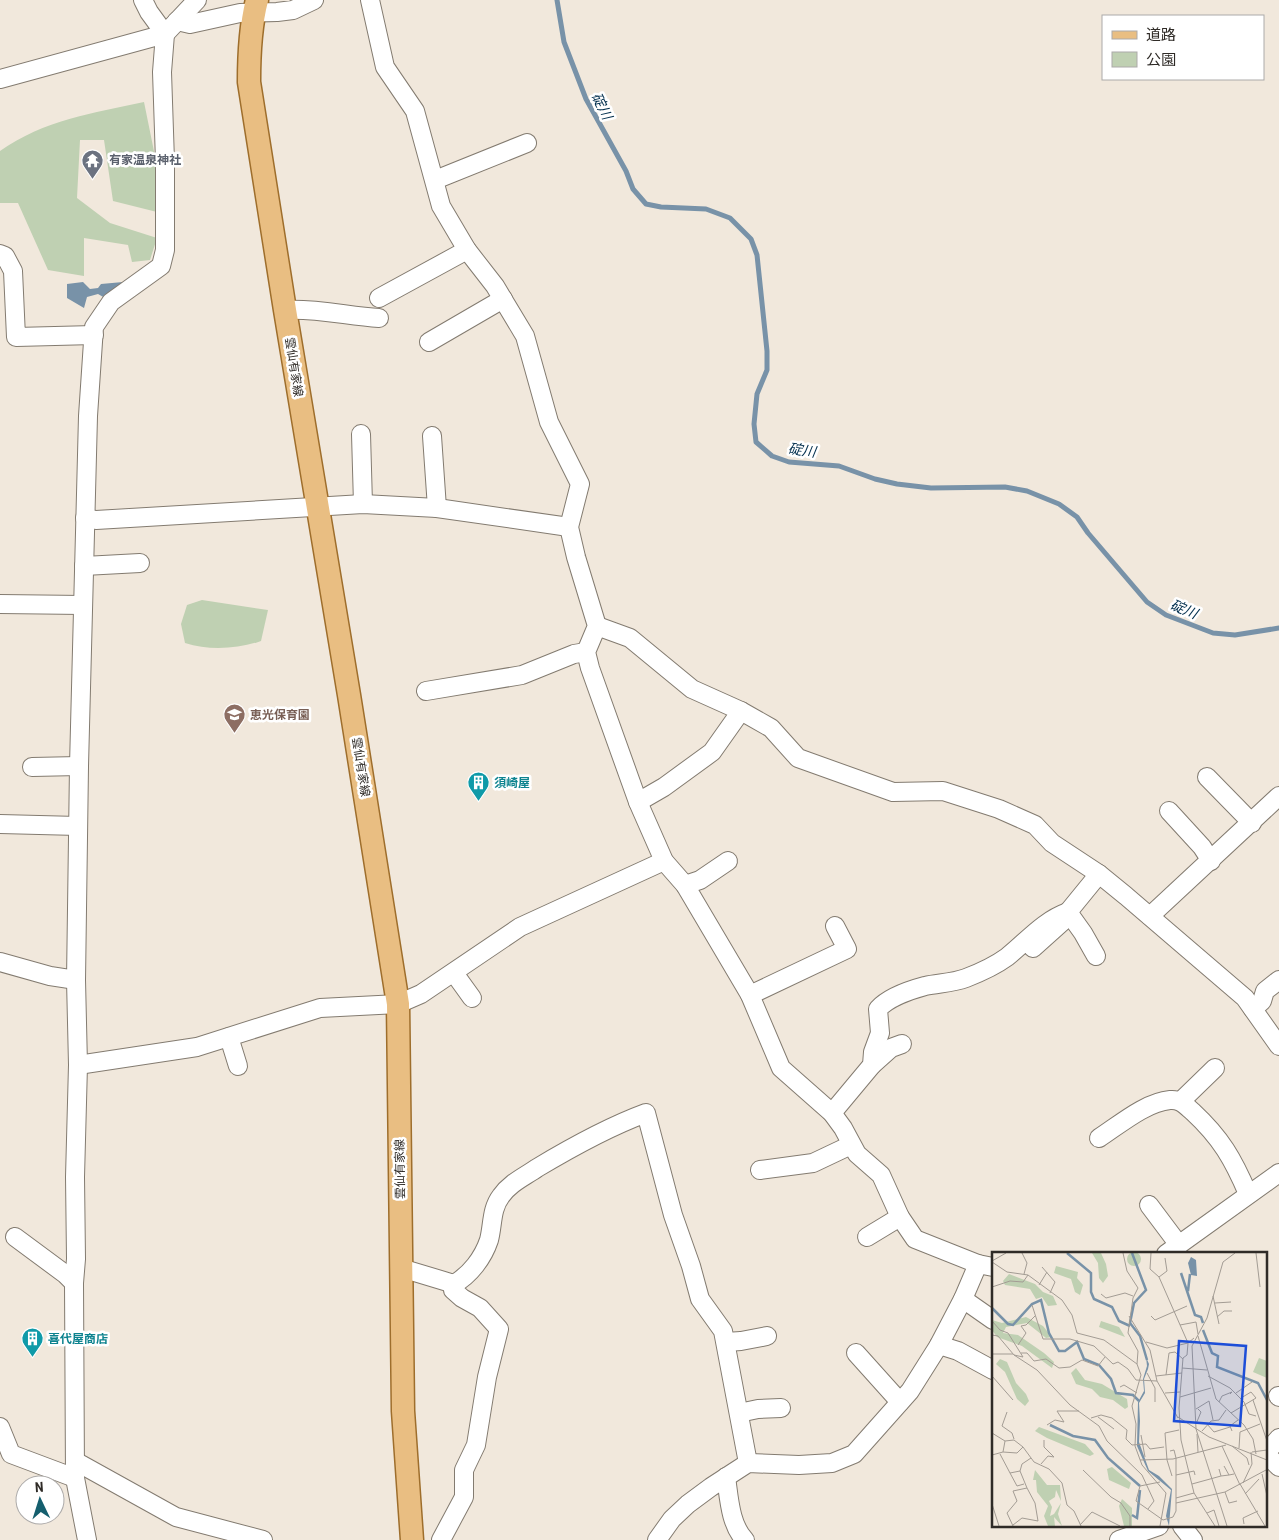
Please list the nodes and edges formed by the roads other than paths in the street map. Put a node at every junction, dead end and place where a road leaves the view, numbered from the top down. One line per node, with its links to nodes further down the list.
1 (143, 0): 6 (street)
2 (197, 0): 6 (street)
3 (314, 0): 5 (street)
4 (370, 0): 9 (street)
5 (256, 6): 6 (street); 14 (main road, 雲仙有家線)
6 (171, 28): 7 (street); 16 (street)
7 (0, 79)
8 (527, 143): 9 (street)
9 (435, 180): 10 (street)
10 (467, 250): 12 (street); 13 (street)
11 (0, 254): 16 (street)
12 (380, 298)
13 (503, 299): 17 (street); 24 (street)
14 (285, 310): 15 (street); 21 (main road, 雲仙有家線)
15 (379, 318)
16 (94, 335): 23 (street)
17 (429, 342)
18 (360, 434): 20 (street)
19 (432, 436): 22 (street)
20 (363, 504): 21 (street); 22 (street)
21 (317, 507): 23 (street); 58 (main road, 雲仙有家線)
22 (436, 508): 24 (street)
23 (85, 518): 26 (street)
24 (569, 527): 29 (street)
25 (140, 563): 26 (street)
26 (84, 566): 28 (street)
27 (0, 604): 28 (street)
28 (83, 605): 33 (street)
29 (597, 626): 30 (street); 32 (street)
30 (586, 652): 31 (street); 37 (street)
31 (426, 691)
32 (741, 711): 37 (street); 45 (street)
33 (79, 766): 34 (street); 41 (street)
34 (32, 767)
35 (1208, 777): 39 (street)
36 (1279, 796): 39 (street)
37 (638, 802): 42 (street)
38 (1169, 811): 44 (street)
39 (1252, 823): 44 (street)
40 (0, 824): 41 (street)
41 (78, 826): 54 (street)
42 (664, 861): 46 (street); 53 (street)
43 (728, 861): 46 (street)
44 (1211, 861): 48 (street)
45 (1099, 874): 47 (street); 48 (street)
46 (685, 885): 56 (street)
47 (1068, 912): 50 (street); 51 (street); 64 (street)
48 (1150, 916): 59 (street)
49 (835, 926): 56 (street)
50 (1033, 948)
51 (1096, 956)
52 (0, 962): 54 (street)
53 (454, 973): 57 (street); 58 (street)
54 (76, 980): 63 (street)
55 (1279, 980): 59 (street)
56 (750, 995): 68 (street)
57 (472, 998)
58 (398, 1004): 60 (street); 80 (main road, 雲仙有家線)
59 (1253, 1009): 62 (street)
60 (230, 1037): 63 (street); 65 (street)
61 (902, 1044): 64 (street)
62 (1279, 1046)
63 (78, 1064): 81 (street)
64 (872, 1065): 68 (street)
65 (238, 1066)
66 (1216, 1068): 67 (street)
67 (1181, 1101): 69 (street); 73 (street)
68 (832, 1112): 70 (street)
69 (1099, 1138)
70 (851, 1145): 71 (street); 75 (street)
71 (760, 1170)
72 (1279, 1172): 73 (street)
73 (1248, 1194): 78 (street)
74 (1150, 1205): 78 (street)
75 (900, 1217): 77 (street); 79 (street)
76 (15, 1237): 81 (street)
77 (867, 1237)
78 (1172, 1249)
79 (985, 1265): 83 (street)
80 (401, 1268): 82 (street); 105 (main road, 雲仙有家線)
81 (74, 1283): 98 (street)
82 (454, 1284): 86 (street); 106 (street)
83 (963, 1299): 84 (street); 87 (street)
84 (992, 1319)
85 (767, 1336): 86 (street)
86 (726, 1342): 92 (street)
87 (939, 1345): 89 (street); 90 (street)
88 (856, 1353): 90 (street)
89 (992, 1369)
90 (900, 1402): 96 (street)
91 (781, 1408): 92 (street)
92 (739, 1414): 96 (street)
93 (0, 1428): 98 (street)
94 (1279, 1438): 95 (street)
95 (1266, 1453): 97 (street)
96 (748, 1463): 99 (street)
97 (1279, 1467)
98 (75, 1469): 103 (street); 104 (street)
99 (726, 1477): 107 (street); 108 (street)
100 (1146, 1528): 102 (street)
101 (1184, 1528): 110 (street)
102 (1132, 1530): 109 (street)
103 (88, 1540)
104 (263, 1540)
105 (412, 1540)
106 (441, 1540)
107 (657, 1540)
108 (745, 1540)
109 (1119, 1540)
110 (1193, 1540)

